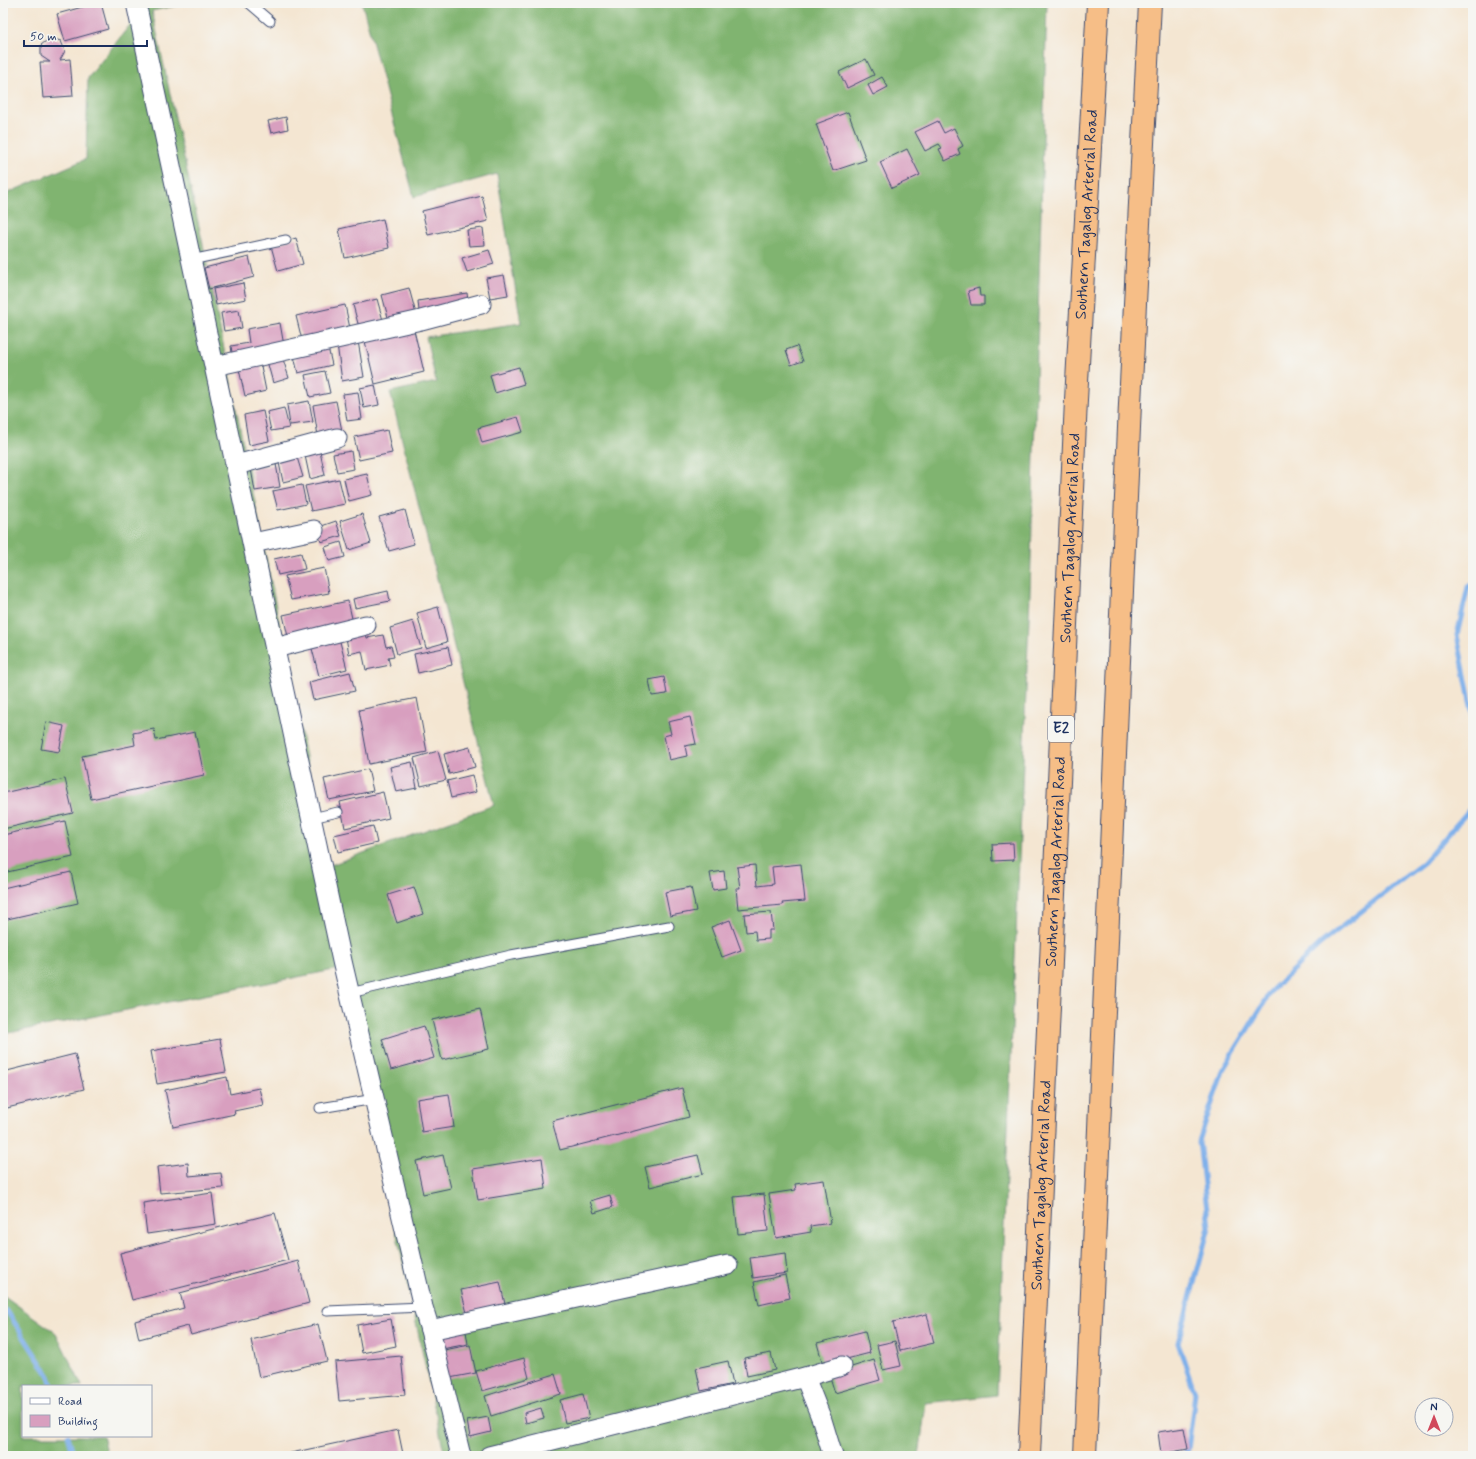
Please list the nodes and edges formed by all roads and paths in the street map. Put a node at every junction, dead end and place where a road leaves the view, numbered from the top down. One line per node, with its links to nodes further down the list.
1 (136, 3): 7 (street)
2 (249, 3): 5 (lane)
3 (1098, 3): 31 (highway, Southern Tagalog Arterial Road / E2)
4 (1150, 3): 32 (highway)
5 (270, 21)
6 (286, 240): 7 (lane)
7 (191, 260): 9 (street)
8 (481, 304): 9 (street)
9 (215, 366): 11 (street)
10 (337, 438): 11 (street)
11 (236, 465): 13 (street)
12 (314, 530): 13 (street)
13 (253, 544): 15 (street)
14 (366, 625): 15 (street)
15 (275, 648): 17 (street)
16 (338, 812): 17 (lane)
17 (312, 818): 19 (street)
18 (669, 926): 19 (lane)
19 (350, 993): 20 (street)
20 (375, 1100): 21 (lane); 23 (street)
21 (320, 1108)
22 (728, 1265): 25 (street)
23 (423, 1307): 24 (lane); 25 (street)
24 (327, 1311)
25 (430, 1330): 28 (street)
26 (842, 1366): 27 (street)
27 (805, 1377): 29 (street); 30 (street)
28 (456, 1455)
29 (489, 1456)
30 (833, 1456)
31 (1029, 1456)
32 (1084, 1456)

